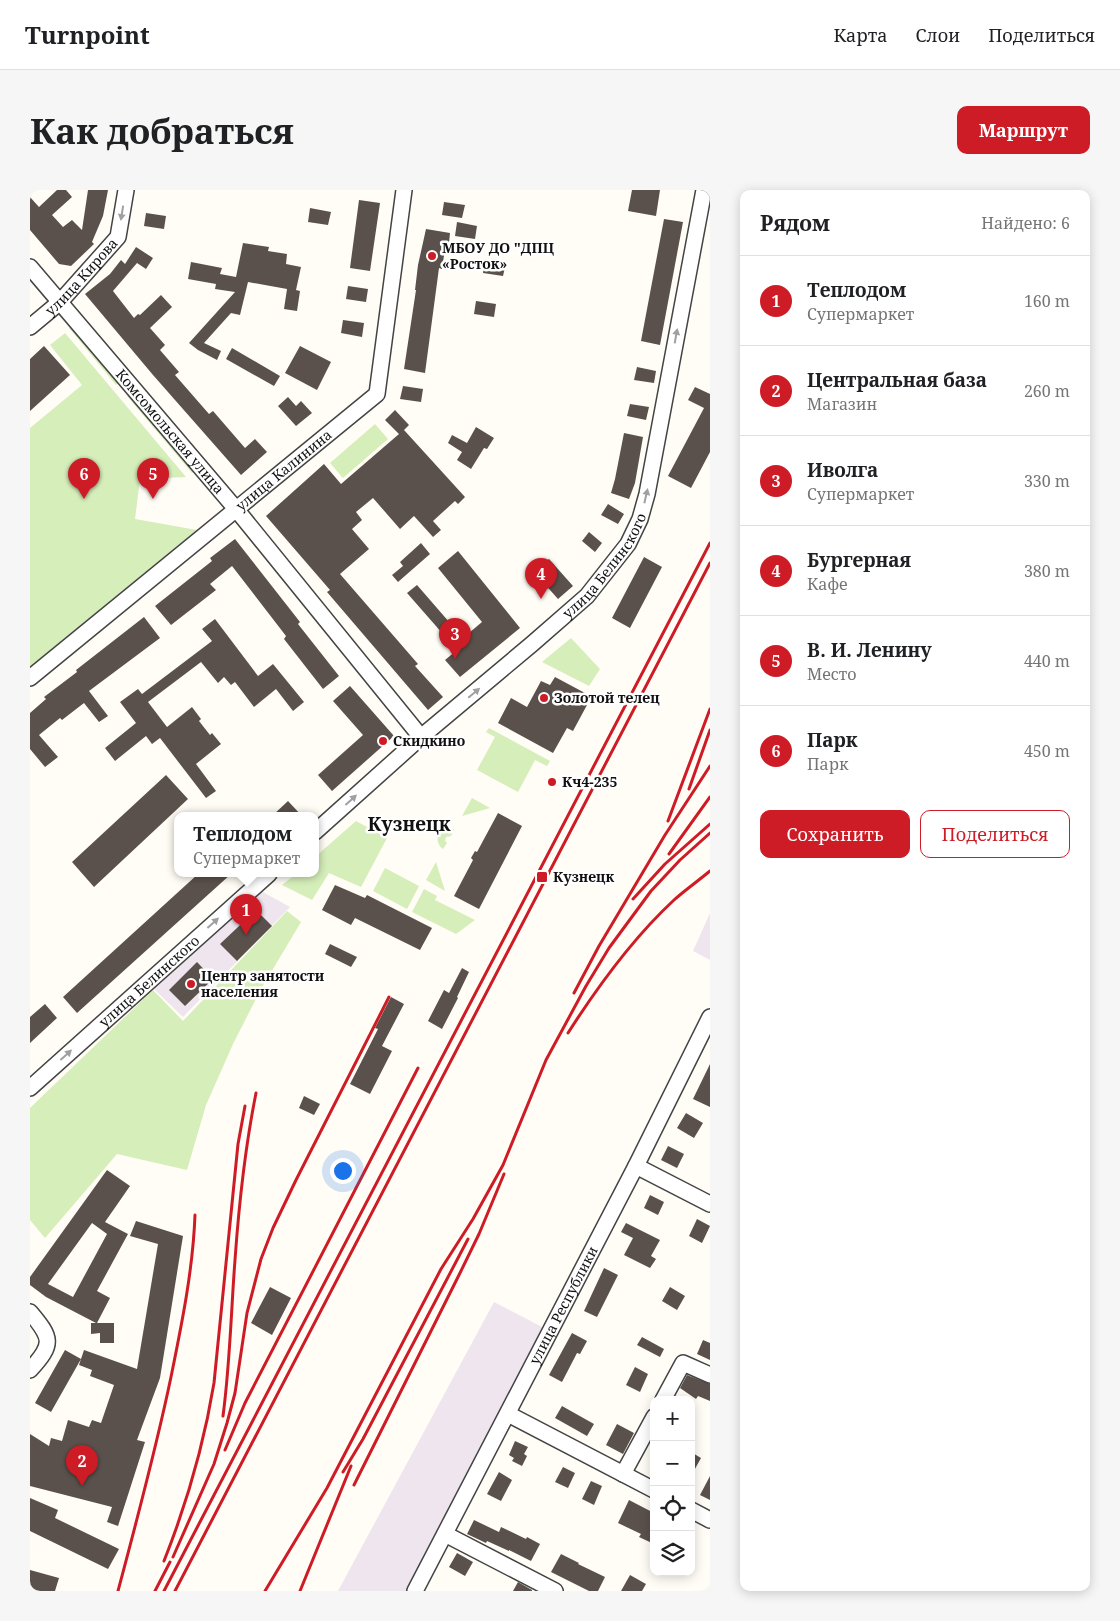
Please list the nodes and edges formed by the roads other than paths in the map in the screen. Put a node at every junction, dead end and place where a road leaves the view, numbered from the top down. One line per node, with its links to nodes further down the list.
1 (126, 190): 5 (street, улица Кирова, one-way to 5)
2 (404, 190): 7 (street, улица Калинина)
3 (704, 190): 9 (street, улица Белинского, one-way to 3)
4 (30, 267): 5 (street, Комсомольская улица)
5 (60, 302): 6 (street, улица Кирова); 7 (street, Комсомольская улица)
6 (30, 328)
7 (236, 509): 8 (street, улица Калинина); 9 (street, Комсомольская улица)
8 (30, 678)
9 (421, 737): 10 (street, улица Белинского, one-way to 9)
10 (319, 828)
11 (266, 877): 13 (street, улица Белинского, one-way to 11)
12 (710, 1017): 14 (street, улица Республики)
13 (30, 1088)
14 (636, 1166): 15 (street); 20 (street, улица Республики)
15 (710, 1204)
16 (30, 1312): 17 (street)
17 (30, 1370)
18 (710, 1375): 19 (street)
19 (665, 1396)
20 (508, 1414): 22 (street); 26 (street, улица Республики)
21 (650, 1424): 22 (street)
22 (623, 1474): 23 (street)
23 (650, 1488)
24 (695, 1512): 25 (street)
25 (710, 1520)
26 (445, 1534): 27 (street, улица Республики); 28 (street)
27 (415, 1591)
28 (555, 1591)

